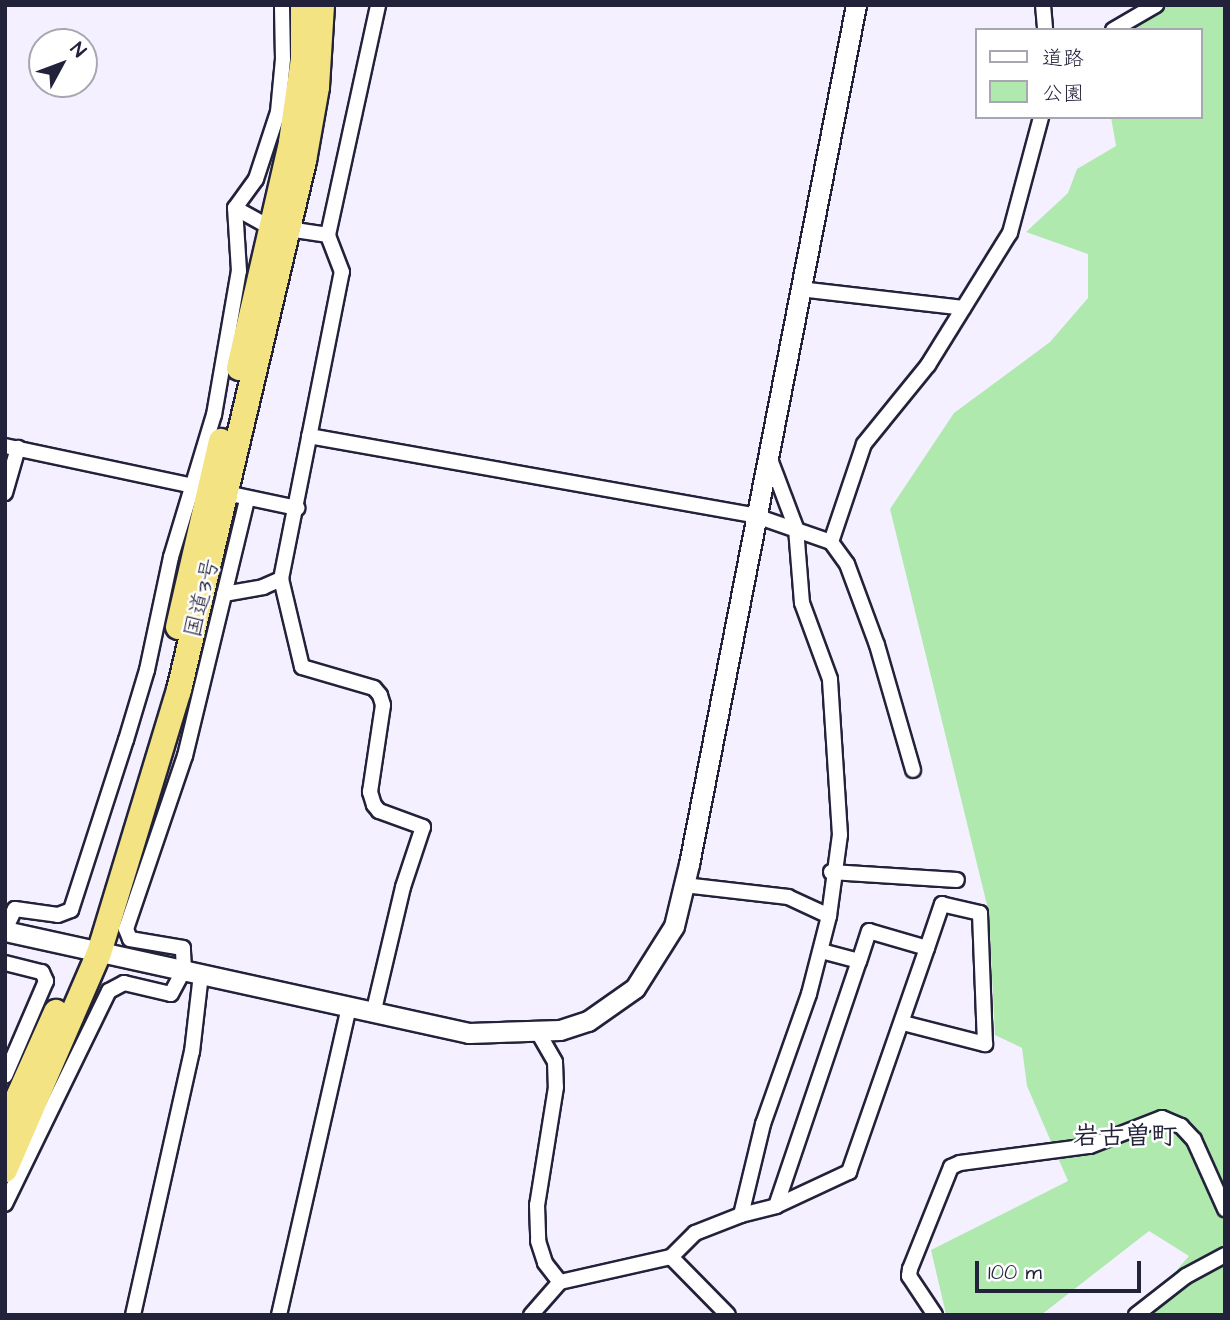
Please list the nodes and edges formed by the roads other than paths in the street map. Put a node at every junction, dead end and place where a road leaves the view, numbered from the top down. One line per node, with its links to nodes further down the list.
1 (282, 5): 11 (street)
2 (303, 5): 12 (highway, 国道3号)
3 (322, 5): 12 (highway, 国道3号)
4 (378, 5): 13 (street)
5 (856, 5): 14 (street)
6 (1043, 5): 8 (street)
7 (1156, 5): 9 (street)
8 (1045, 28)
9 (1116, 28)
10 (1040, 119): 15 (street)
11 (235, 208): 12 (street); 20 (street)
12 (278, 227): 13 (street); 20 (highway, 国道3号)
13 (328, 234): 16 (street)
14 (800, 289): 15 (street); 18 (street)
15 (963, 308): 24 (street)
16 (310, 436): 21 (street); 22 (street)
17 (11, 447): 19 (street); 20 (street)
18 (768, 454): 22 (street); 23 (street)
19 (5, 493)
20 (219, 493): 21 (street); 26 (street); 32 (street); 35 (highway, 国道3号)
21 (297, 508): 25 (street)
22 (756, 516): 23 (street); 30 (street)
23 (796, 528): 24 (street); 28 (street)
24 (831, 542): 27 (street)
25 (281, 579): 26 (street); 40 (street)
26 (224, 594): 38 (street)
27 (913, 770)
28 (831, 872): 29 (street); 31 (street)
29 (957, 880)
30 (684, 885): 31 (street); 42 (street)
31 (829, 916): 34 (street)
32 (5, 931): 35 (street)
33 (926, 948): 36 (street); 41 (street); 41 (street)
34 (821, 951): 36 (street); 49 (street)
35 (91, 952): 38 (street); 44 (highway, 国道3号); 45 (highway, 国道3号)
36 (859, 961): 47 (street)
37 (5, 963): 43 (street)
38 (193, 972): 39 (street); 46 (street); 53 (street)
39 (349, 1008): 40 (street); 54 (street)
40 (373, 1014): 42 (street)
41 (903, 1023): 47 (street)
42 (539, 1034): 52 (street)
43 (5, 1076)
44 (5, 1126)
45 (5, 1170)
46 (5, 1204)
47 (776, 1206): 49 (street)
48 (1225, 1209): 57 (street)
49 (741, 1215): 51 (street)
50 (1225, 1255): 58 (street)
51 (671, 1257): 52 (street); 56 (street)
52 (560, 1282): 55 (street)
53 (134, 1315)
54 (279, 1315)
55 (531, 1315)
56 (727, 1315)
57 (935, 1315)
58 (1136, 1315)

